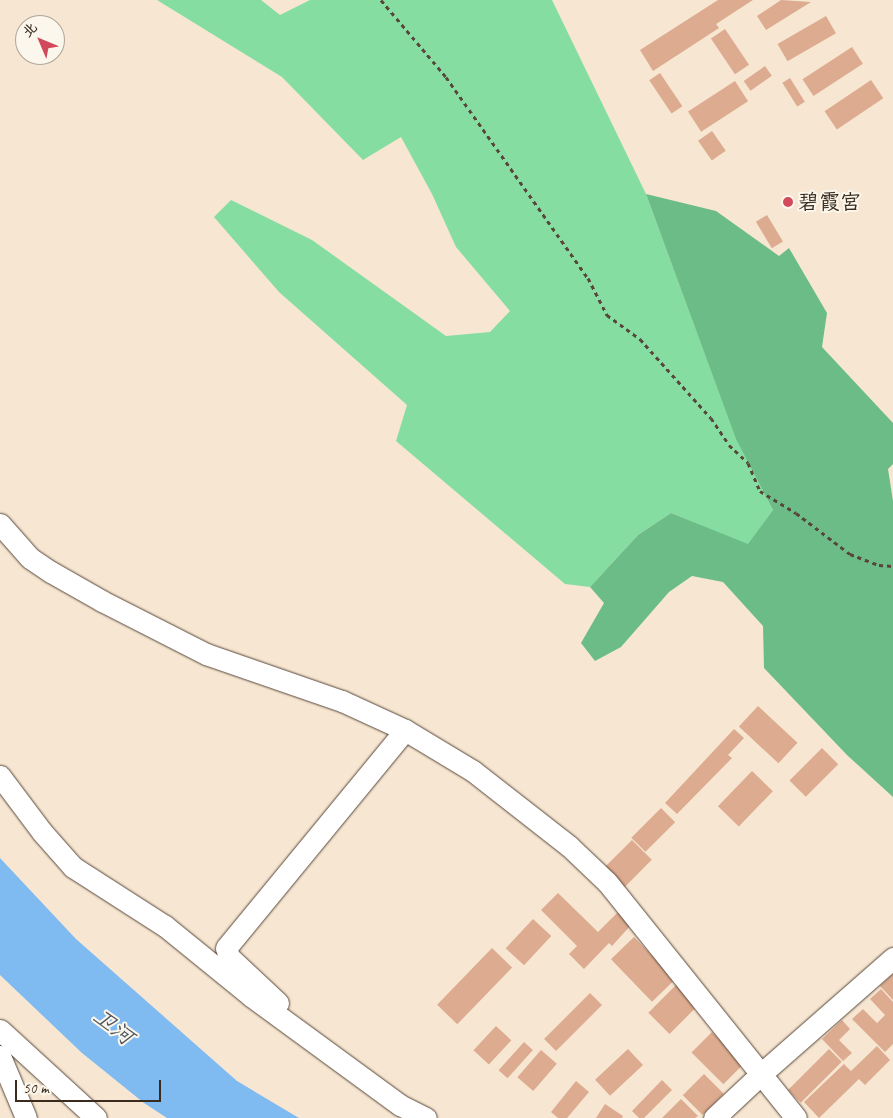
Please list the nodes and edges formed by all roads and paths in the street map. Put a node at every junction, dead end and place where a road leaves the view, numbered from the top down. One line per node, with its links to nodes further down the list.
1 (381, 0): 3 (path)
2 (0, 524): 4 (street)
3 (893, 566)
4 (405, 730): 7 (street); 10 (street)
5 (0, 776): 7 (street)
6 (893, 958): 10 (street)
7 (290, 1024): 13 (street)
8 (0, 1030): 12 (street)
9 (0, 1056): 11 (street)
10 (761, 1074): 14 (street); 15 (street)
11 (26, 1118)
12 (96, 1118)
13 (426, 1118)
14 (714, 1118)
15 (796, 1118)

